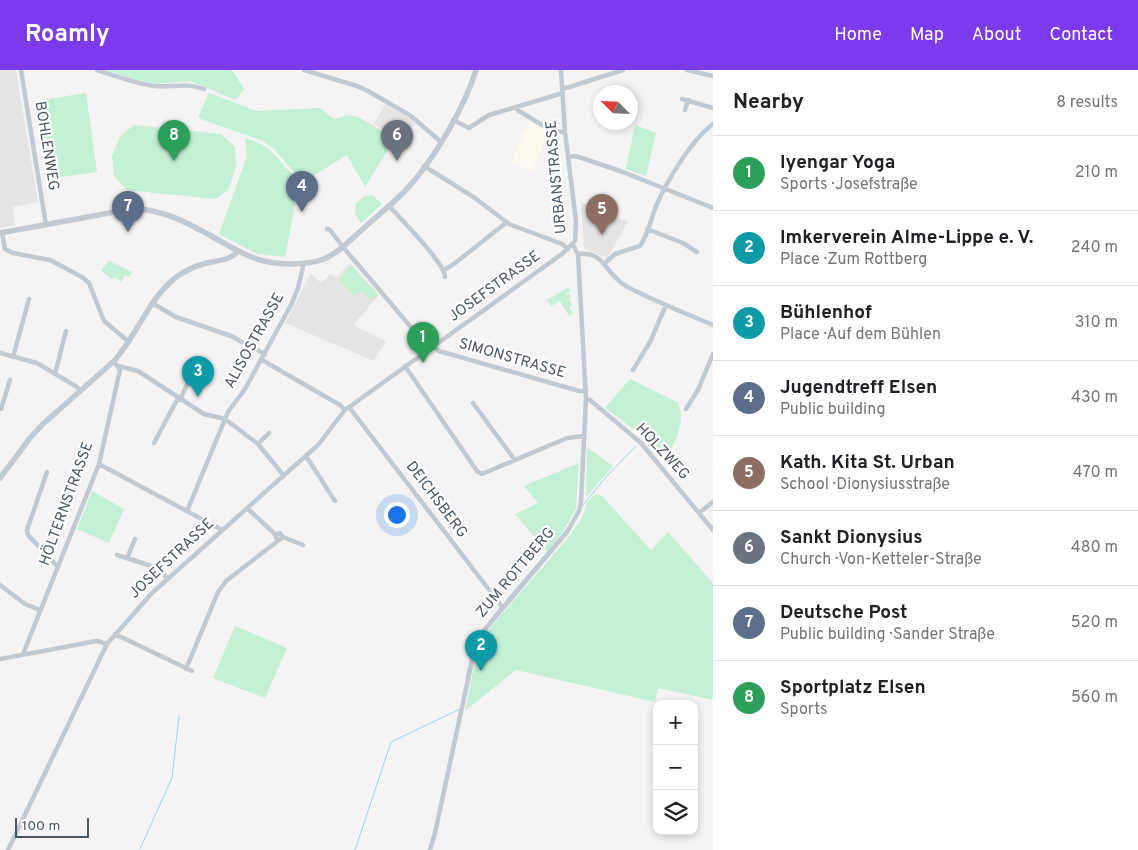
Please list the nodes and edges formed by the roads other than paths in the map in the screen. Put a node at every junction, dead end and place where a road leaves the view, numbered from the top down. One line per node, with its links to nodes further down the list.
1 (21, 70): 24 (street, BOHLENWEG)
2 (97, 70): 9 (street)
3 (304, 70): 17 (street)
4 (476, 70): 14 (street)
5 (561, 70): 10 (street, URBANSTRASSE)
6 (623, 70): 10 (street)
7 (688, 70): 8 (street)
8 (710, 74)
9 (204, 89)
10 (563, 91): 11 (street); 16 (street, URBANSTRASSE)
11 (516, 108): 14 (street); 16 (street)
12 (713, 108): 13 (street)
13 (685, 110)
14 (454, 120): 17 (street)
15 (713, 124): 20 (street)
16 (565, 132): 18 (street, URBANSTRASSE)
17 (441, 142): 19 (street)
18 (568, 156): 20 (street); 28 (street, URBANSTRASSE)
19 (424, 166): 21 (street); 23 (street)
20 (664, 188): 22 (street); 26 (street)
21 (389, 206): 29 (street); 36 (street)
22 (713, 208)
23 (507, 222): 30 (street); 36 (street)
24 (46, 225): 27 (street); 31 (street)
25 (327, 229): 29 (street, SIMONSTRASSE)
26 (647, 229): 32 (street); 35 (street)
27 (1, 233): 43 (street)
28 (573, 245): 30 (street, JOSEFSTRASSE); 33 (street, URBANSTRASSE)
29 (343, 247): 34 (street); 44 (street, SIMONSTRASSE)
30 (568, 249): 44 (street, JOSEFSTRASSE)
31 (238, 251): 34 (street); 39 (street)
32 (696, 252)
33 (578, 254): 35 (street); 57 (street, URBANSTRASSE)
34 (304, 263): 46 (street, ALISOSTRASSE)
35 (605, 263): 40 (street)
36 (444, 270): 37 (street)
37 (445, 277)
38 (29, 299): 48 (street)
39 (152, 303): 43 (street); 46 (street)
40 (666, 305): 41 (street); 53 (street)
41 (713, 325)
42 (66, 331): 54 (street)
43 (129, 342): 50 (street)
44 (431, 347): 52 (street, JOSEFSTRASSE); 57 (street, SIMONSTRASSE)
45 (0, 353): 48 (street)
46 (265, 354): 49 (street, ALISOSTRASSE)
47 (713, 354): 63 (street)
48 (12, 357): 54 (street)
49 (262, 360): 61 (street, DEICHSBERG); 64 (street, ALISOSTRASSE)
50 (116, 364): 56 (street); 58 (street); 71 (street, HÖLTERNSTRASSE)
51 (196, 365): 58 (street)
52 (405, 366): 61 (street, JOSEFSTRASSE); 70 (street)
53 (633, 370)
54 (54, 374): 56 (street)
55 (10, 380): 62 (street)
56 (80, 390): 74 (street)
57 (586, 391): 59 (street, URBANSTRASSE)
58 (179, 399): 64 (street); 67 (street)
59 (586, 399): 66 (street, ZUM ROTTBERG); 79 (street, HOLZWEG)
60 (473, 403): 70 (street)
61 (347, 408): 69 (street, JOSEFSTRASSE); 90 (street, DEICHSBERG)
62 (2, 409)
63 (686, 409)
64 (225, 419): 68 (street); 78 (street, ALISOSTRASSE)
65 (268, 434): 68 (street)
66 (584, 436): 70 (street); 90 (street, ZUM ROTTBERG)
67 (154, 443)
68 (258, 444): 73 (street)
69 (306, 456): 73 (street, JOSEFSTRASSE); 75 (street)
70 (514, 459)
71 (99, 464): 78 (street); 87 (street, HÖLTERNSTRASSE)
72 (47, 472): 87 (street)
73 (284, 476): 77 (street, JOSEFSTRASSE)
74 (0, 478)
75 (335, 501)
76 (713, 502): 79 (street)
77 (248, 509): 80 (street, JOSEFSTRASSE); 83 (street)
78 (187, 511): 80 (street)
79 (699, 513): 81 (street, HOLZWEG)
80 (222, 530): 88 (street, JOSEFSTRASSE)
81 (713, 530)
82 (135, 539): 86 (street)
83 (281, 539): 84 (street); 96 (street)
84 (303, 545)
85 (117, 555): 86 (street)
86 (127, 558): 88 (street)
87 (58, 567): 91 (street, HÖLTERNSTRASSE)
88 (167, 578): 92 (street, JOSEFSTRASSE)
89 (0, 586): 91 (street)
90 (503, 608): 99 (street, ZUM ROTTBERG)
91 (40, 610): 94 (street, HÖLTERNSTRASSE)
92 (115, 634): 93 (street, JOSEFSTRASSE); 96 (street)
93 (108, 644): 94 (street); 98 (street, JOSEFSTRASSE)
94 (24, 654): 95 (street)
95 (0, 659)
96 (186, 669): 97 (street)
97 (192, 671)
98 (8, 850)
99 (430, 850)

